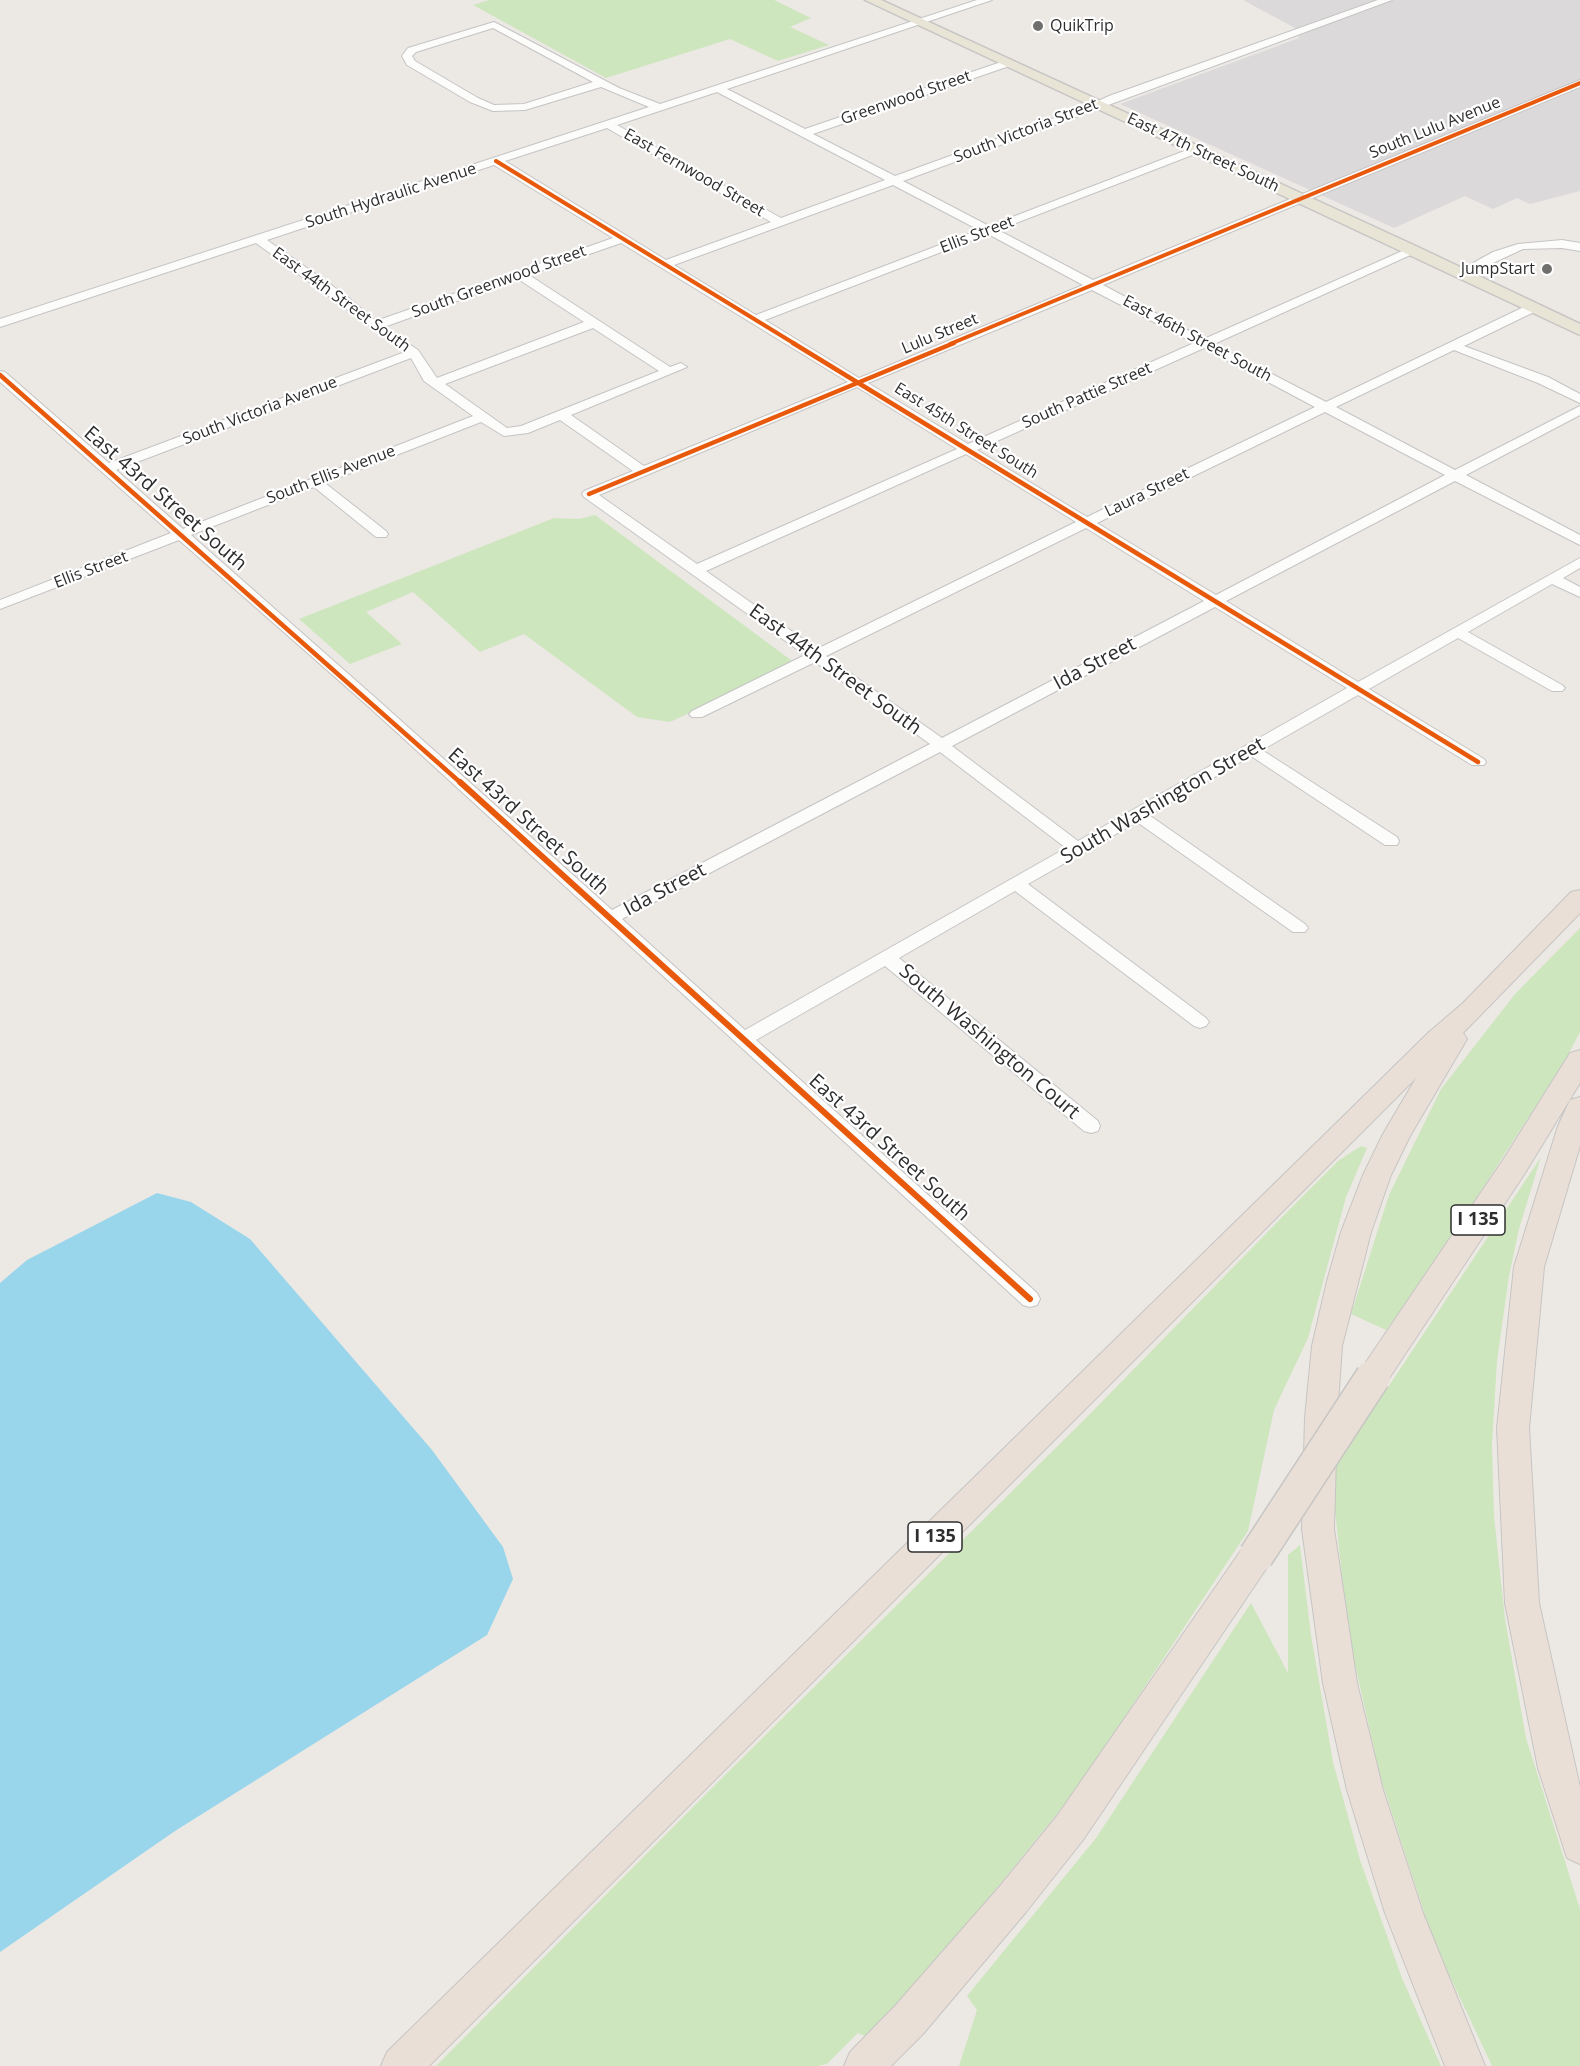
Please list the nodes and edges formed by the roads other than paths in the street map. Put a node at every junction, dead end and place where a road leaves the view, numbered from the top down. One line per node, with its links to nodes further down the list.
1 (871, 0): 4 (main road, East 47th Street South)
2 (987, 0): 4 (street, South Hydraulic Avenue)
3 (1387, 0): 9 (street, South Victoria Street)
4 (920, 22): 5 (main road, East 47th Street South); 8 (street, South Hydraulic Avenue)
5 (1008, 63): 9 (main road, East 47th Street South); 12 (street, Greenwood Street)
6 (602, 83): 6 (street, East Fernwood Street); 10 (street, East Fernwood Street)
7 (1580, 83): 16 (street, South Lulu Avenue)
8 (718, 88): 10 (street, South Hydraulic Avenue); 12 (street, East 46th Street South)
9 (1098, 105): 13 (main road, East 47th Street South); 15 (street, South Victoria Street)
10 (659, 107): 11 (street, South Hydraulic Avenue)
11 (608, 124): 14 (street, South Hydraulic Avenue); 17 (street, East Fernwood Street)
12 (804, 133): 15 (street, East 46th Street South)
13 (1196, 150): 16 (main road, East 47th Street South); 18 (street, Ellis Street)
14 (496, 160): 19 (street, East 45th Street South); 20 (street, South Hydraulic Avenue)
15 (894, 180): 17 (street, South Victoria Street); 18 (street, East 46th Street South)
16 (1301, 198): 22 (main road, East 47th Street South); 26 (street, Lulu Street)
17 (780, 222): 23 (street, South Victoria Street)
18 (990, 230): 26 (street, East 46th Street South); 28 (street, Ellis Street)
19 (623, 238): 23 (street, East 45th Street South); 25 (street, South Greenwood Street)
20 (258, 239): 30 (street, South Hydraulic Avenue); 32 (street, East 44th Street South)
21 (1580, 247): 24 (street)
22 (1413, 250): 24 (main road, East 47th Street South); 34 (street, South Pattie Street)
23 (666, 264): 28 (street, East 45th Street South)
24 (1461, 273): 27 (main road, East 47th Street South)
25 (520, 275): 31 (street); 32 (street, South Greenwood Street)
26 (1094, 285): 34 (street, East 46th Street South); 38 (street, Lulu Street)
27 (1534, 307): 29 (main road, East 47th Street South); 33 (main road, East 47th Street South); 35 (street, Laura Street)
28 (757, 319): 38 (street, East 45th Street South)
29 (1580, 322)
30 (0, 323)
31 (594, 323): 39 (street); 43 (street)
32 (375, 326): 36 (street, East 44th Street South)
33 (1580, 330)
34 (1206, 344): 41 (street, East 46th Street South); 45 (street, South Pattie Street)
35 (1454, 345): 40 (street); 41 (street, Laura Street)
36 (414, 354): 39 (street, East 44th Street South); 46 (street, South Victoria Avenue)
37 (0, 375): 46 (street, East 43rd Street South)
38 (859, 382): 45 (street, East 45th Street South); 47 (street, Lulu Street)
39 (435, 383): 44 (street, East 44th Street South)
40 (1580, 399)
41 (1326, 407): 48 (street, East 46th Street South); 51 (street, Laura Street)
42 (1580, 410): 48 (street, Ida Street)
43 (561, 415): 44 (street, East 44th Street South); 47 (street)
44 (481, 417): 49 (street, South Ellis Avenue)
45 (969, 449): 51 (street, East 45th Street South); 56 (street, South Pattie Street)
46 (106, 469): 53 (street, East 43rd Street South)
47 (644, 472): 50 (street, Lulu Street)
48 (1456, 476): 54 (street, East 46th Street South); 59 (street, Ida Street)
49 (315, 481): 52 (street); 53 (street, South Ellis Avenue)
50 (589, 494): 56 (street, East 44th Street South)
51 (1087, 522): 59 (street, East 45th Street South); 62 (street, Laura Street)
52 (381, 534)
53 (182, 536): 60 (street, Ellis Street); 74 (street, East 43rd Street South)
54 (1580, 541)
55 (1580, 562): 57 (street, South Washington Street)
56 (696, 570): 62 (street, East 44th Street South)
57 (1552, 578): 58 (street); 61 (street, South Washington Street)
58 (1580, 593)
59 (1216, 600): 64 (street, East 45th Street South); 66 (street, Ida Street)
60 (0, 605)
61 (1458, 632): 63 (street); 64 (street, South Washington Street)
62 (817, 656): 65 (street, Laura Street); 66 (street, East 44th Street South)
63 (1557, 688)
64 (1359, 689): 67 (street, South Washington Street); 68 (street)
65 (697, 714)
66 (941, 746): 71 (street, East 44th Street South); 74 (street, Ida Street)
67 (1252, 750): 69 (street, South Washington Street); 70 (street)
68 (1478, 762)
69 (1138, 815): 71 (street, South Washington Street); 75 (street)
70 (1391, 841)
71 (1078, 849): 72 (street, South Washington Street)
72 (1017, 884): 76 (street, South Washington Street); 78 (street)
73 (1580, 898): 77 (highway, I 135)
74 (610, 918): 79 (street, East 43rd Street South)
75 (1299, 928)
76 (888, 958): 79 (street, South Washington Street); 82 (street, South Washington Court)
77 (1472, 1011): 85 (highway, I 135); 87 (highway)
78 (1200, 1022)
79 (745, 1038): 83 (street, East 43rd Street South)
80 (1580, 1060): 86 (highway, I 135, bridge)
81 (1580, 1107): 84 (highway)
82 (1091, 1126)
83 (1030, 1299)
84 (1580, 1846)
85 (401, 2066)
86 (864, 2066)
87 (1465, 2066)

